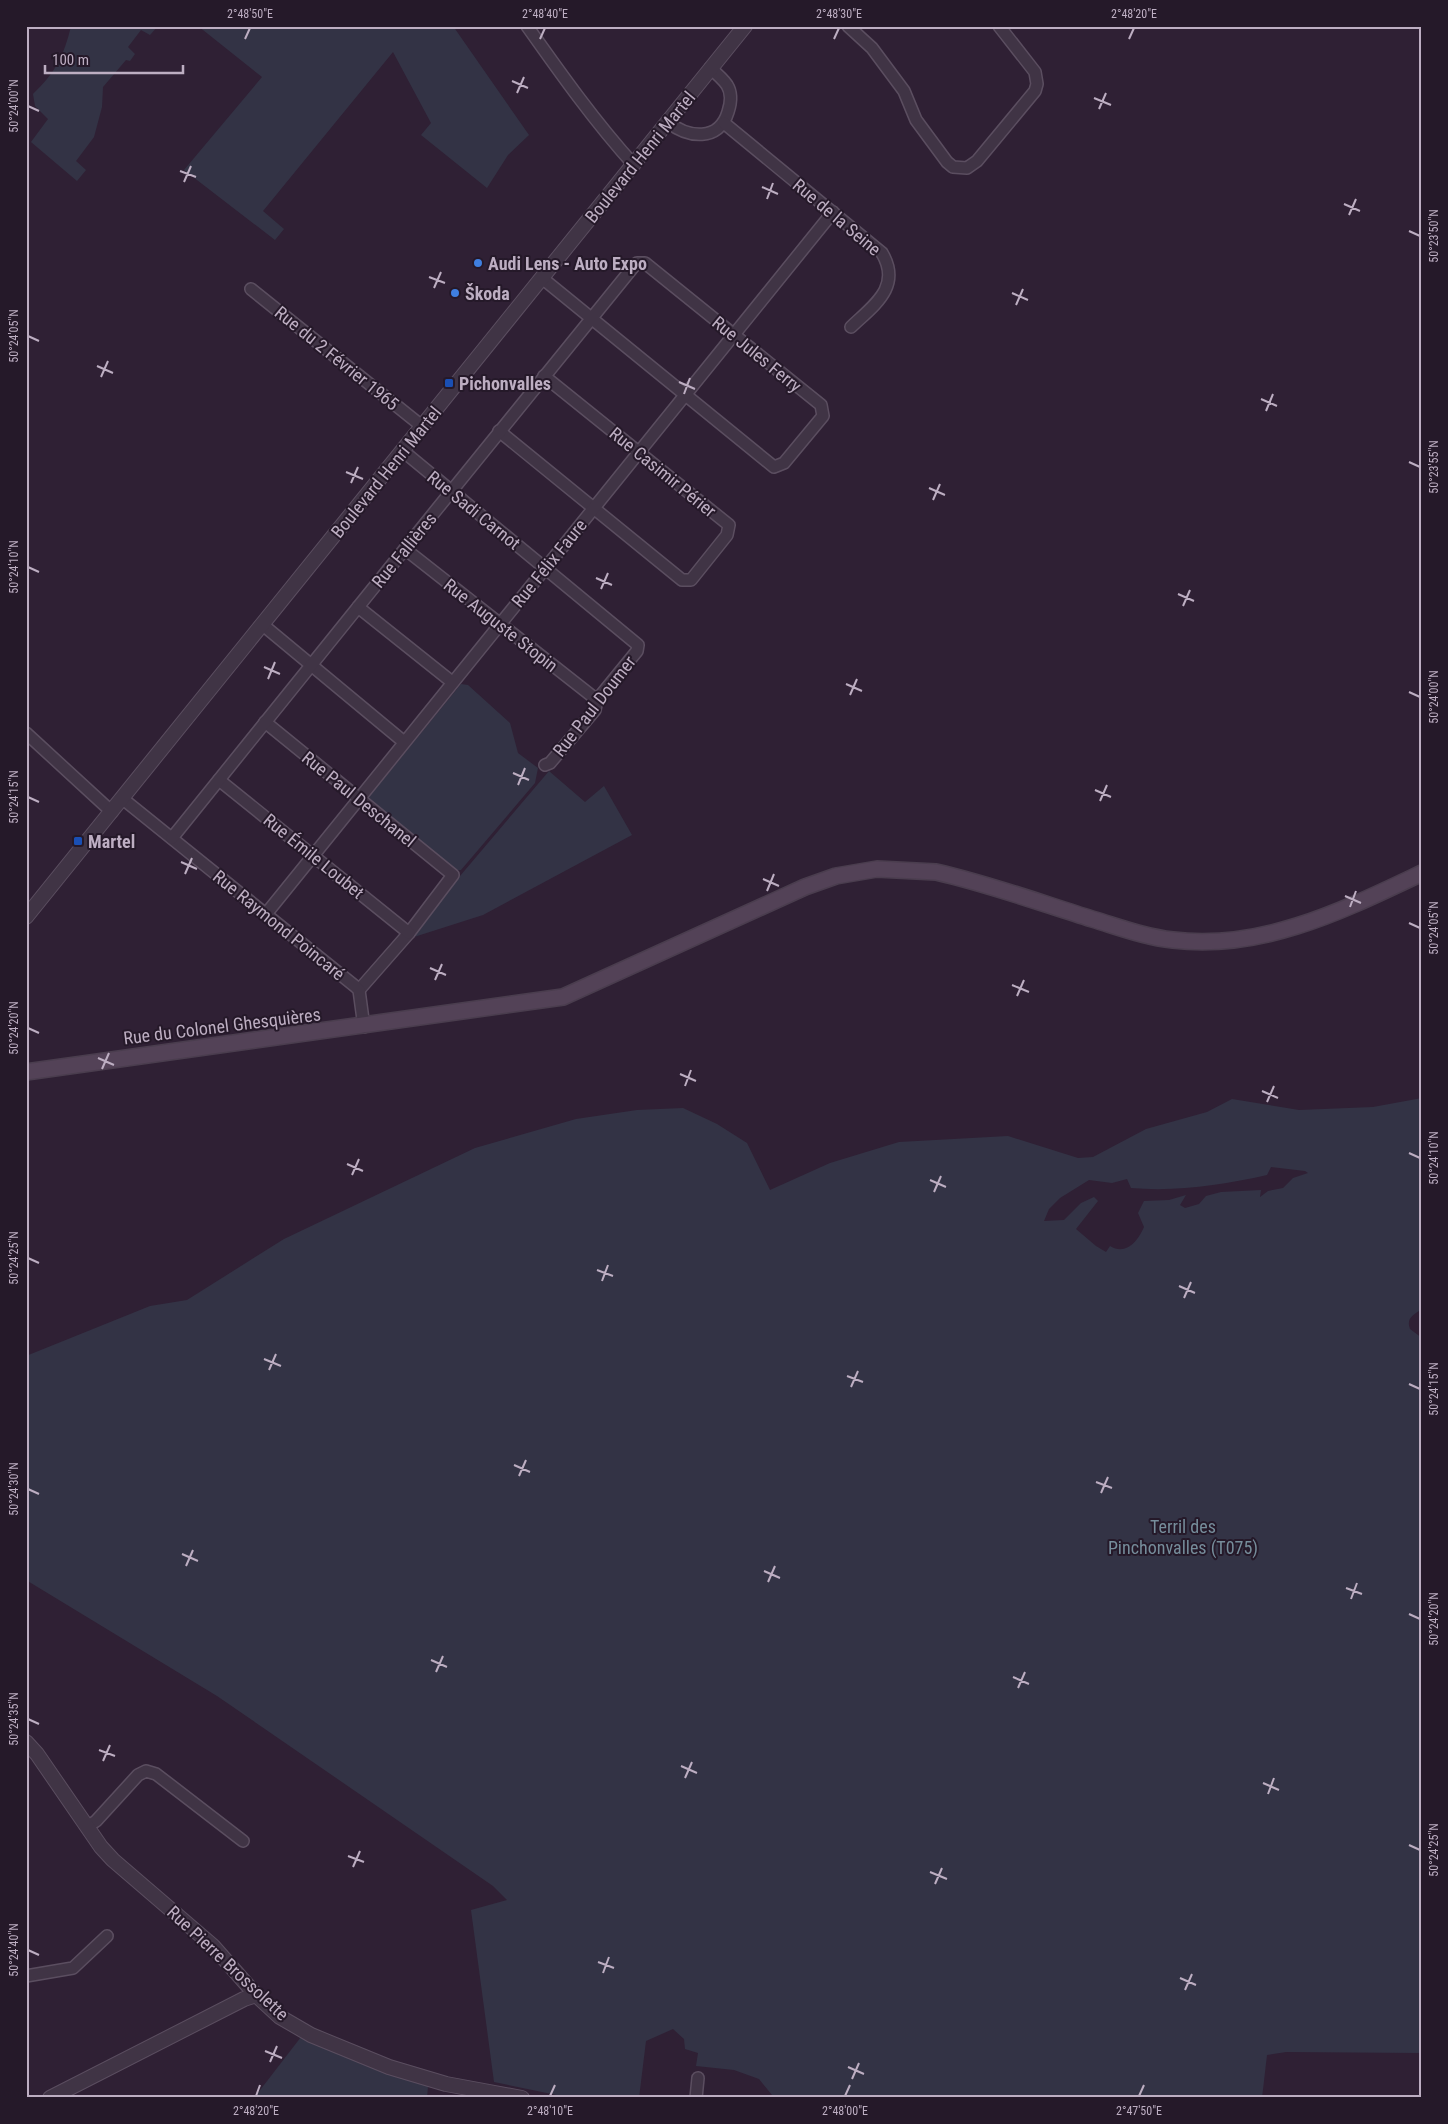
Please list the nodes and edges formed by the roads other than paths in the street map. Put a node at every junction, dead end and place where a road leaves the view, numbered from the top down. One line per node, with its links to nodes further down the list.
1 (527, 26): 8 (street)
2 (745, 26): 5 (street, Boulevard Henri Martel)
3 (848, 26): 4 (street)
4 (999, 26)
5 (710, 68): 6 (street, Boulevard Henri Martel); 7 (street)
6 (668, 122): 7 (street); 8 (street, Boulevard Henri Martel)
7 (724, 124): 9 (street, Rue de la Seine)
8 (634, 165): 11 (street, Boulevard Henri Martel)
9 (833, 212): 14 (street, Rue de la Seine); 15 (street, Rue Félix Faure)
10 (637, 263): 13 (street, Rue Fallières); 15 (street, Rue Jules Ferry)
11 (542, 278): 13 (street); 18 (street, Boulevard Henri Martel)
12 (251, 289): 18 (street, Rue du 2 Février 1965)
13 (591, 319): 16 (street, Rue Fallières); 17 (street)
14 (851, 327)
15 (733, 334): 17 (street, Rue Félix Faure); 17 (street, Rue Jules Ferry)
16 (544, 376): 19 (street, Rue Fallières); 21 (street, Rue Casimir Périer)
17 (685, 395): 21 (street, Rue Félix Faure)
18 (423, 427): 20 (street, Boulevard Henri Martel)
19 (499, 431): 22 (street, Rue Fallières); 23 (street)
20 (403, 451): 22 (street, Rue Sadi Carnot); 28 (street, Boulevard Henri Martel)
21 (638, 452): 23 (street, Rue Félix Faure); 23 (street, Rue Casimir Périer)
22 (451, 492): 24 (street, Rue Fallières); 25 (street, Rue Sadi Carnot)
23 (594, 508): 25 (street, Rue Félix Faure)
24 (405, 548): 26 (street, Rue Fallières); 27 (street, Rue Auguste Stopin)
25 (544, 568): 27 (street, Rue Félix Faure); 29 (street, Rue Sadi Carnot)
26 (358, 607): 30 (street, Rue Fallières); 31 (street)
27 (499, 624): 31 (street, Rue Félix Faure); 32 (street, Rue Auguste Stopin)
28 (263, 625): 30 (street); 39 (street, Boulevard Henri Martel)
29 (638, 645): 32 (street, Rue Paul Doumer)
30 (311, 665): 33 (street, Rue Fallières); 35 (street)
31 (452, 682): 35 (street, Rue Félix Faure)
32 (597, 700): 36 (street, Rue Paul Doumer)
33 (264, 722): 37 (street, Rue Fallières); 38 (street, Rue Paul Deschanel)
34 (26, 733): 40 (street)
35 (404, 742): 38 (street, Rue Félix Faure)
36 (545, 765)
37 (219, 780): 41 (street, Rue Fallières); 42 (street, Rue Émile Loubet)
38 (359, 798): 42 (street, Rue Félix Faure); 46 (street, Rue Paul Deschanel)
39 (123, 799): 40 (street, Boulevard Henri Martel); 41 (street, Rue Raymond Poincaré)
40 (112, 812): 45 (street, Boulevard Henri Martel)
41 (172, 838): 44 (street, Rue Raymond Poincaré)
42 (312, 855): 44 (street, Rue Félix Faure); 46 (street, Rue Émile Loubet)
43 (1422, 873): 48 (main road, Rue du Colonel Ghesquières)
44 (266, 914): 47 (street, Rue Raymond Poincaré)
45 (26, 917)
46 (409, 933): 47 (street)
47 (359, 990): 48 (street, Rue Raymond Poincaré)
48 (364, 1026): 49 (main road, Rue du Colonel Ghesquières)
49 (26, 1072)
50 (26, 1742): 51 (street, Rue Pierre Brossolette)
51 (87, 1827): 52 (street); 55 (street, Rue Pierre Brossolette)
52 (243, 1841)
53 (107, 1936): 54 (street)
54 (26, 1976)
55 (256, 1995): 57 (street); 58 (street, Rue Pierre Brossolette)
56 (698, 2078): 59 (street)
57 (50, 2098)
58 (522, 2098)
59 (696, 2098)

